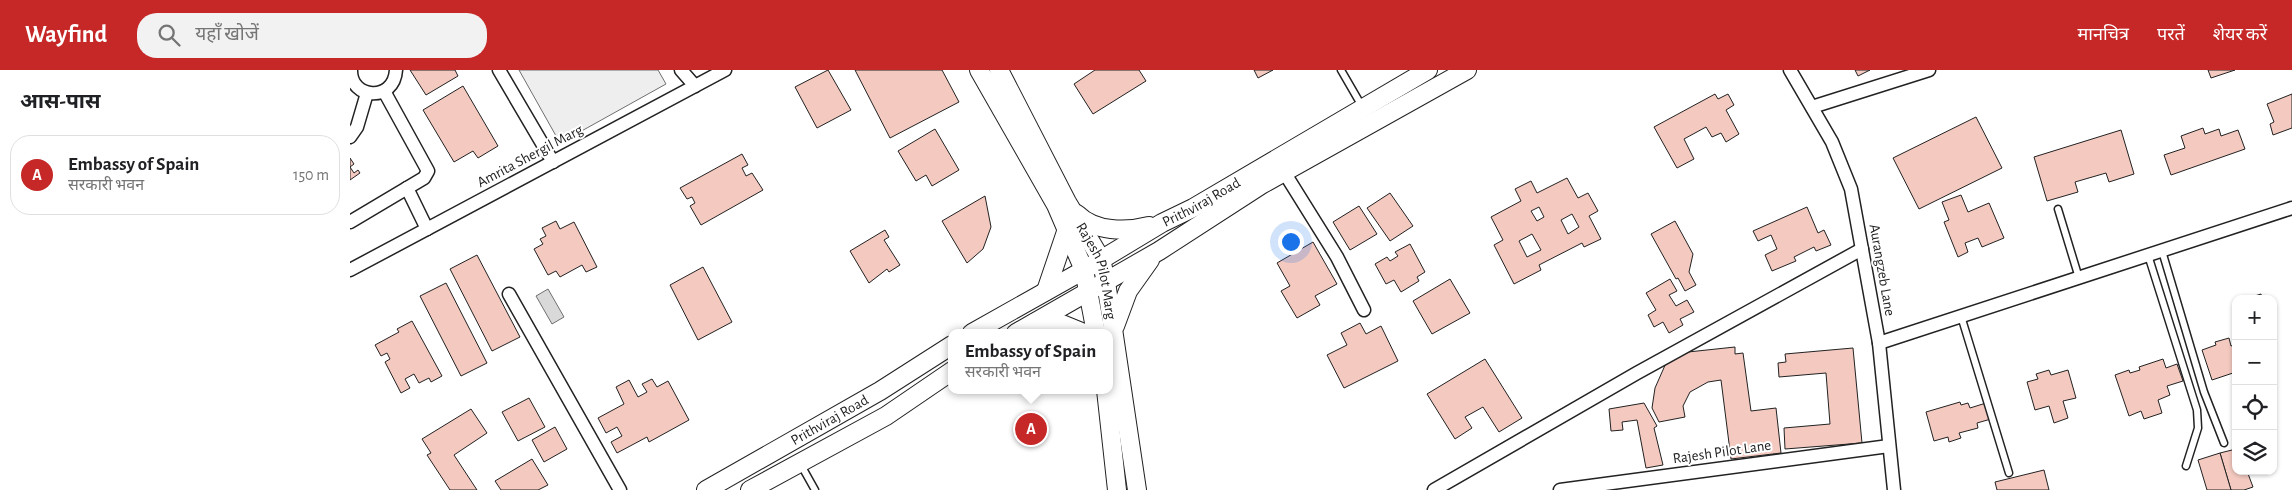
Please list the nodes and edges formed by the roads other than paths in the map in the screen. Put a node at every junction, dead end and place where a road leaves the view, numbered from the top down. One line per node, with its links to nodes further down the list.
1 (351, 70): 15 (street)
2 (396, 70): 14 (street)
3 (499, 70): 19 (street)
4 (681, 70): 13 (street)
5 (725, 70): 13 (street, Amrita Shergil Marg)
6 (979, 70): 28 (main road, Rajesh Pilot Marg)
7 (999, 70): 22 (main road, Rajesh Pilot Marg)
8 (1341, 70): 17 (lane)
9 (1428, 70): 17 (main road, Prithviraj Road)
10 (1467, 70): 17 (main road, Prithviraj Road)
11 (1790, 70): 16 (street, Aurangzeb Lane)
12 (1929, 70): 16 (street)
13 (696, 86): 19 (street, Amrita Shergil Marg)
14 (384, 91): 15 (street); 21 (street)
15 (367, 93): 18 (street)
16 (1812, 107): 29 (street, Aurangzeb Lane)
17 (1368, 116): 20 (main road, Prithviraj Road); 26 (main road, Prithviraj Road)
18 (350, 137)
19 (553, 162): 27 (street, Amrita Shergil Marg)
20 (1284, 172): 30 (main road, Prithviraj Road); 41 (street)
21 (406, 188): 25 (street); 27 (street)
22 (1067, 202): 26 (main road); 33 (main road, Rajesh Pilot Marg)
23 (2292, 208): 31 (street)
24 (2058, 209): 36 (lane)
25 (350, 222)
26 (1162, 223): 33 (main road, Prithviraj Road)
27 (427, 228): 34 (street, Amrita Shergil Marg)
28 (1067, 229): 35 (main road, Rajesh Pilot Marg); 38 (main road)
29 (1862, 248): 51 (street, Aurangzeb Lane); 66 (street)
30 (1158, 251): 37 (main road, Prithviraj Road); 50 (main road)
31 (2162, 251): 32 (street); 55 (lane)
32 (2148, 255): 36 (street); 58 (lane)
33 (1101, 259): 35 (main road, Prithviraj Road); 37 (main road, Rajesh Pilot Marg)
34 (350, 270)
35 (1084, 270): 38 (main road, Prithviraj Road); 39 (main road, Rajesh Pilot Marg)
36 (2079, 278): 42 (street)
37 (1106, 282): 39 (main road, Prithviraj Road); 48 (main road, Rajesh Pilot Marg)
38 (1046, 291): 44 (main road, Prithviraj Road)
39 (1089, 292): 43 (main road, Prithviraj Road); 47 (main road, Rajesh Pilot Marg)
40 (509, 294): 60 (street)
41 (1364, 310)
42 (1961, 316): 51 (street); 59 (lane)
43 (1033, 323): 45 (main road, Prithviraj Road); 46 (main road)
44 (979, 329)
45 (1023, 329)
46 (1074, 329)
47 (1095, 329)
48 (1113, 329)
49 (1113, 330): 50 (main road, Rajesh Pilot Marg)
50 (1114, 337): 65 (main road, Rajesh Pilot Marg)
51 (1879, 343): 56 (street, Aurangzeb Lane)
52 (948, 348): 61 (main road, Prithviraj Road)
53 (948, 375): 57 (main road, Prithviraj Road)
54 (1106, 394): 64 (main road)
55 (2224, 443)
56 (1889, 446): 67 (street, Rajesh Pilot Lane); 68 (street, Aurangzeb Lane)
57 (800, 464): 62 (main road, Prithviraj Road); 63 (lane)
58 (2186, 466)
59 (2009, 473)
60 (620, 490)
61 (706, 490)
62 (750, 490)
63 (815, 490)
64 (1117, 490)
65 (1137, 490)
66 (1434, 490)
67 (1560, 490)
68 (1894, 490)

